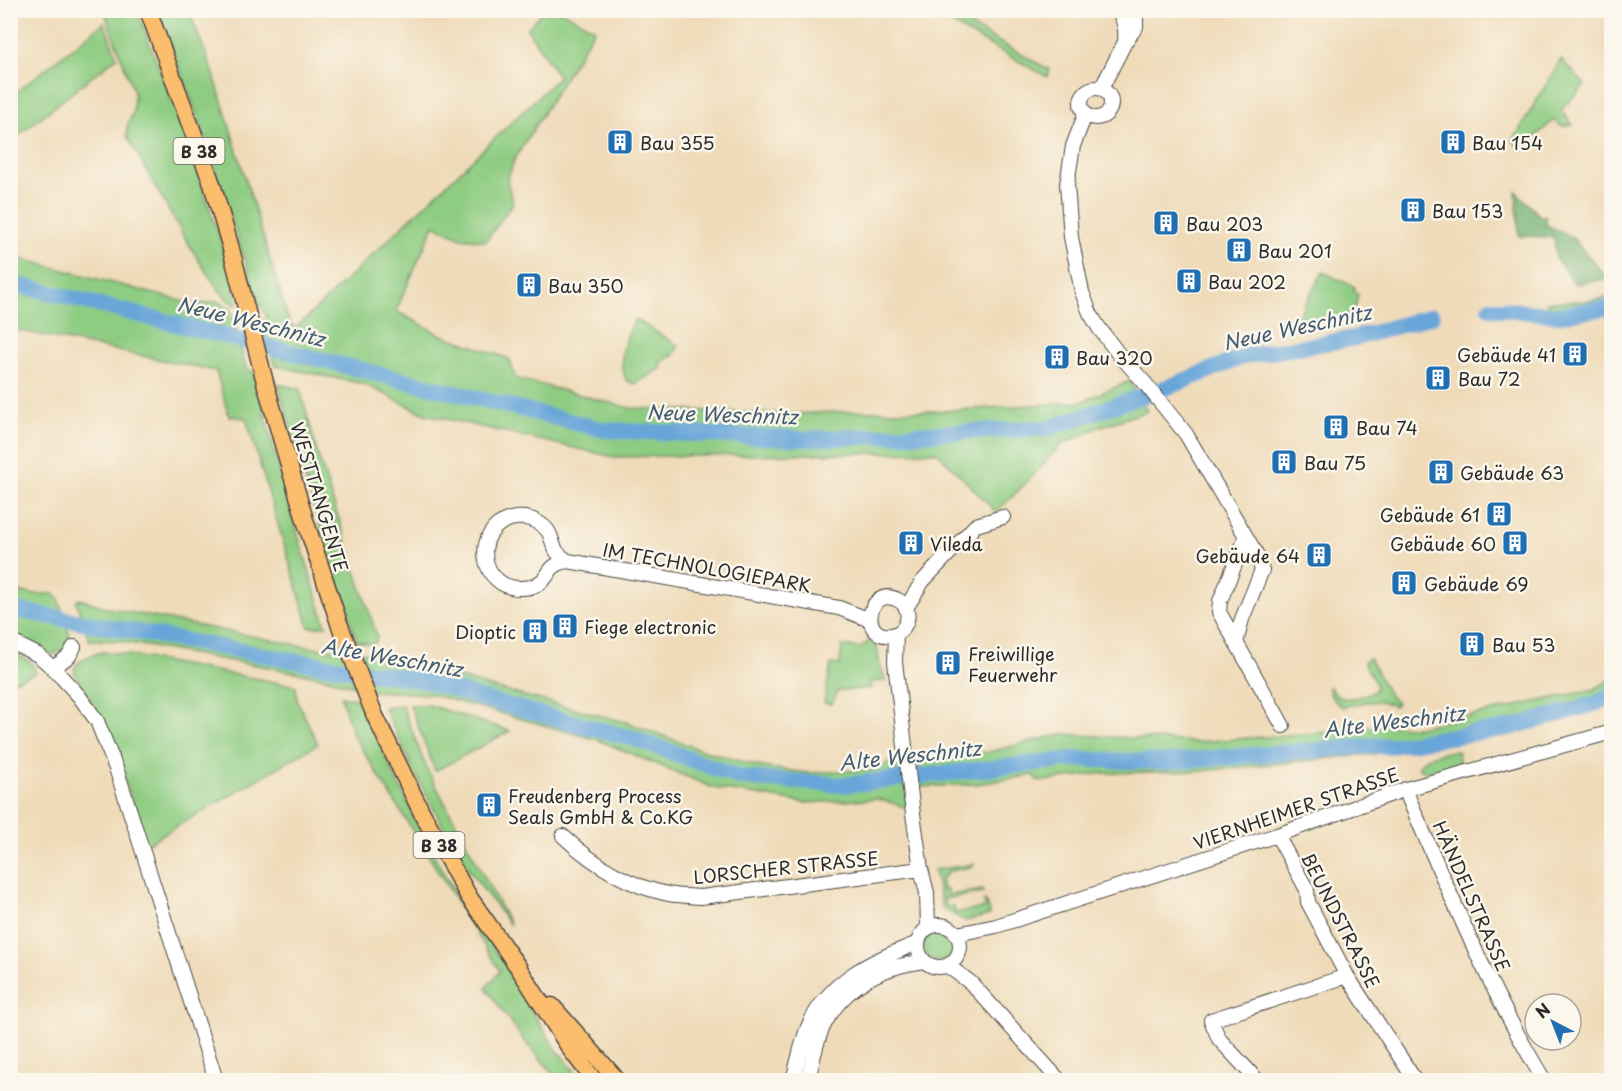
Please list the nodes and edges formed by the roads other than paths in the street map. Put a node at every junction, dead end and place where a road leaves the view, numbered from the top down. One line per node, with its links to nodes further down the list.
1 (148, 10): 27 (main road, WESTTANGENTE / B 38)
2 (1118, 10): 4 (street)
3 (1136, 10): 4 (street)
4 (1125, 42): 5 (street)
5 (1101, 89): 6 (street); 6 (street)
6 (1086, 115): 8 (street)
7 (1003, 517): 10 (street)
8 (1246, 537): 14 (street); 14 (street)
9 (568, 561): 9 (street); 11 (street, IM TECHNOLOGIEPARK)
10 (901, 604): 11 (street); 12 (street)
11 (871, 614): 12 (street)
12 (890, 635): 22 (street)
13 (10, 641): 16 (street)
14 (1236, 643): 17 (street)
15 (74, 647): 16 (street)
16 (53, 668): 29 (street)
17 (1283, 726)
18 (1611, 732): 19 (street, VIERNHEIMER STRASSE)
19 (1406, 789): 20 (street, VIERNHEIMER STRASSE); 37 (street, HÄNDELSTRASSE)
20 (1277, 835): 25 (street, VIERNHEIMER STRASSE); 28 (street, BEUNDSTRASSE)
21 (563, 836): 22 (street, LORSCHER STRASSE)
22 (921, 869): 23 (street)
23 (934, 926): 24 (street); 25 (street)
24 (918, 943): 26 (street); 32 (street)
25 (956, 951): 26 (street); 34 (street)
26 (924, 961): 33 (street)
27 (518, 967): 30 (main road, WESTTANGENTE / B 38); 31 (main road, WESTTANGENTE / B 38)
28 (1347, 976): 35 (street); 36 (street, BEUNDSTRASSE)
29 (216, 1080)
30 (594, 1080)
31 (617, 1080)
32 (793, 1080)
33 (808, 1080)
34 (1059, 1080)
35 (1257, 1080)
36 (1415, 1080)
37 (1544, 1080)

